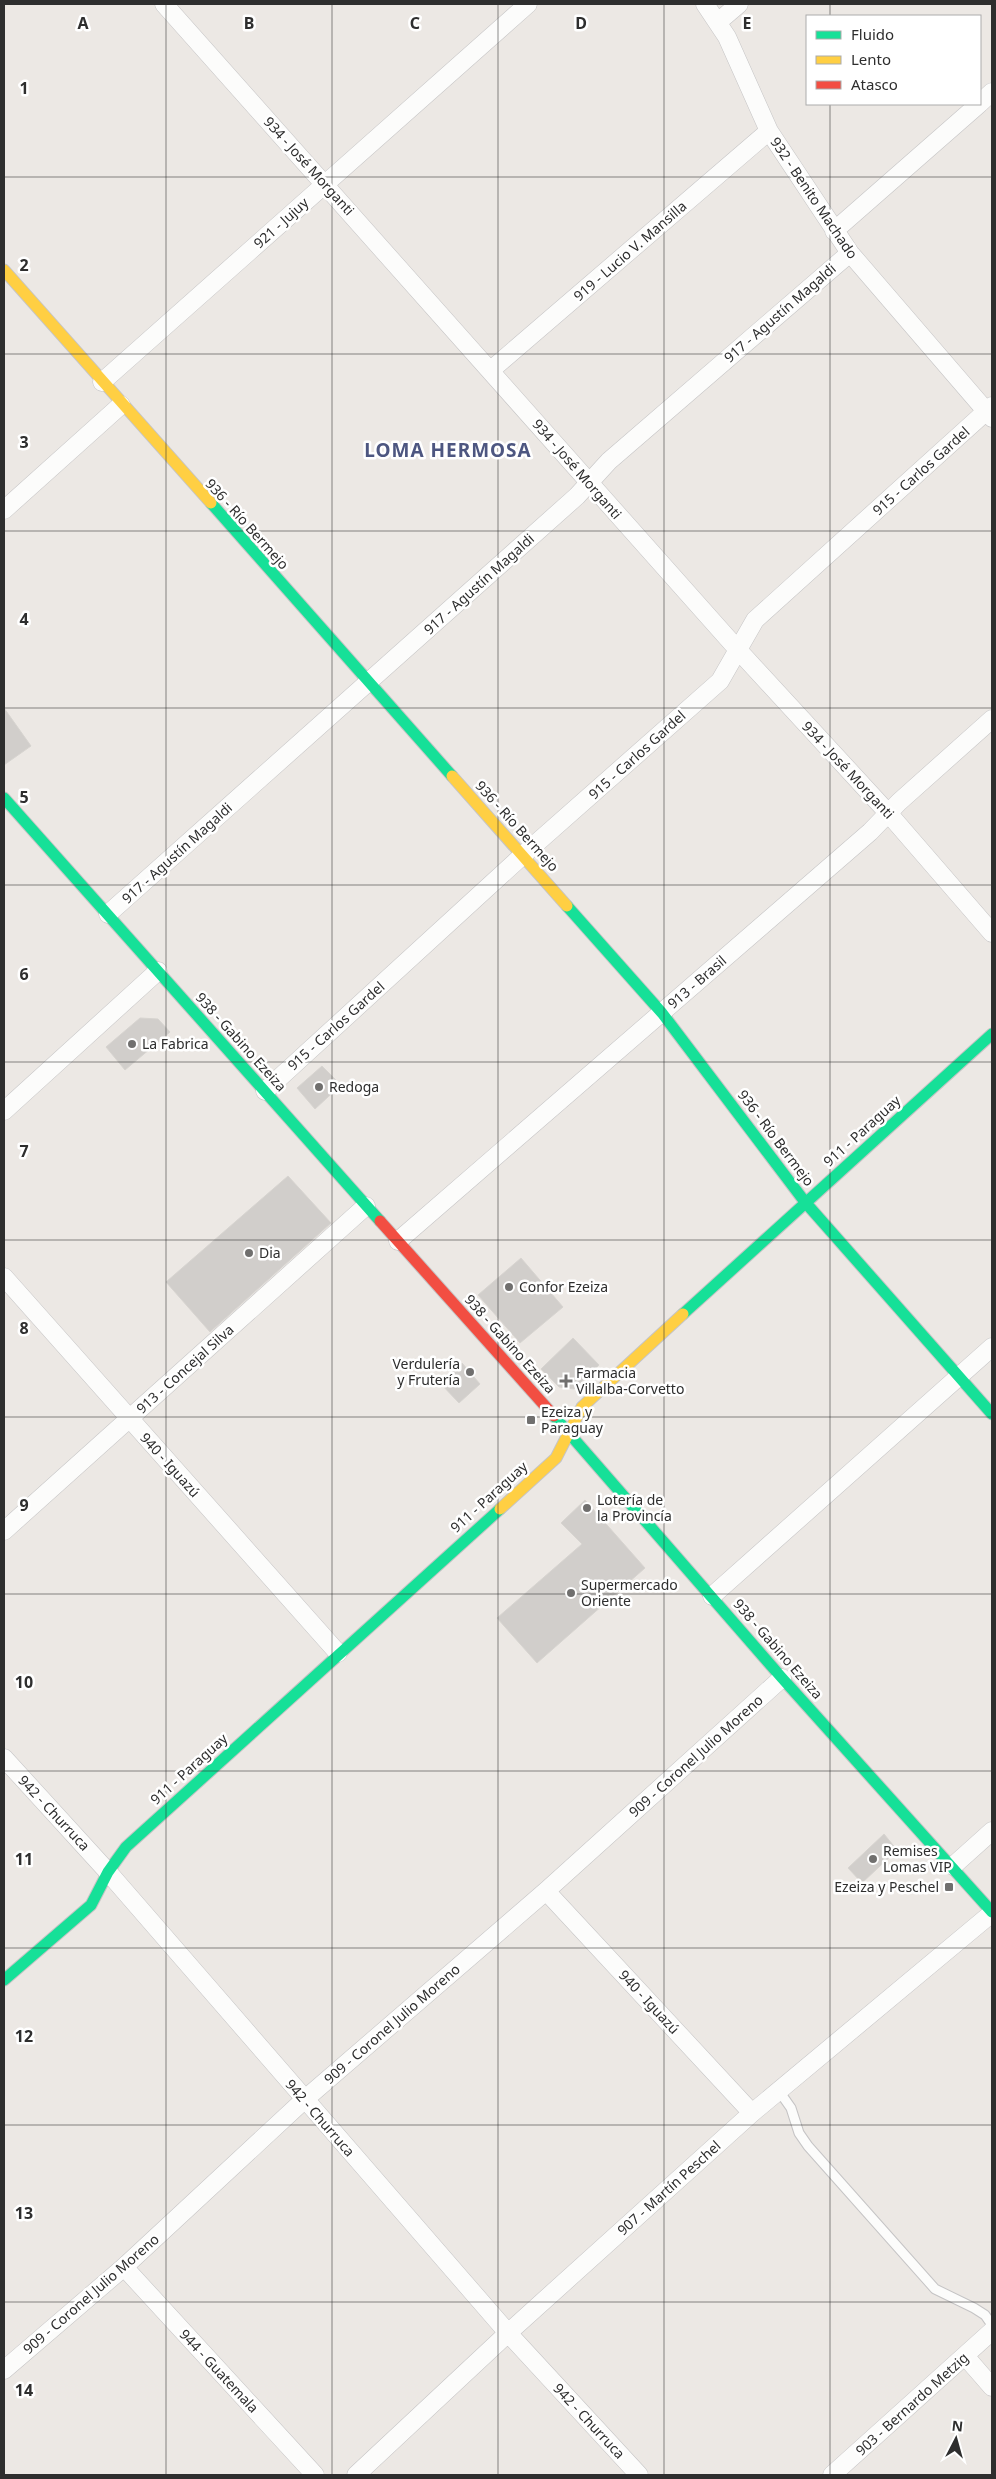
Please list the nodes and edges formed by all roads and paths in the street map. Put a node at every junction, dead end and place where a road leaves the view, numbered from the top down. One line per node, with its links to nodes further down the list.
1 (164, 4): 10 (street, 934 - José Morganti)
2 (528, 4): 10 (street, 921 - Jujuy)
3 (705, 4): 5 (street, 932 - Benito Machado)
4 (739, 4): 5 (street)
5 (718, 22): 9 (street, 932 - Benito Machado)
6 (992, 92): 7 (street)
7 (981, 101)
8 (977, 105): 11 (street)
9 (769, 131): 11 (street, 932 - Benito Machado); 14 (street, 919 - Lucio V. Mansilla)
10 (325, 184): 14 (street, 934 - José Morganti); 15 (street, 921 - Jujuy)
11 (834, 231): 12 (street, 932 - Benito Machado)
12 (850, 253): 17 (street, 932 - Benito Machado); 18 (street, 917 - Agustín Magaldi)
13 (4, 270): 15 (street, 936 - Río Bermejo)
14 (492, 370): 18 (street, 934 - José Morganti)
15 (102, 382): 16 (street, 936 - Río Bermejo)
16 (121, 405): 19 (street); 21 (street, 936 - Río Bermejo)
17 (990, 412): 20 (street, 915 - Carlos Gardel)
18 (589, 484): 20 (street, 934 - José Morganti); 21 (street, 917 - Agustín Magaldi)
19 (4, 510)
20 (739, 651): 24 (street, 934 - José Morganti); 25 (street, 915 - Carlos Gardel)
21 (369, 682): 25 (street, 936 - Río Bermejo); 26 (street, 917 - Agustín Magaldi)
22 (992, 719): 24 (street, 913 - Brasil)
23 (4, 798): 26 (street, 938 - Gabino Ezeiza)
24 (889, 814): 27 (street, 934 - José Morganti); 29 (street, 913 - Brasil)
25 (523, 855): 29 (street, 936 - Río Bermejo); 31 (street, 915 - Carlos Gardel)
26 (108, 914): 28 (street, 938 - Gabino Ezeiza)
27 (992, 933)
28 (158, 971): 31 (street, 938 - Gabino Ezeiza); 32 (street)
29 (662, 1013): 33 (street, 936 - Río Bermejo); 35 (street, 913 - Brasil)
30 (992, 1034): 33 (street, 911 - Paraguay)
31 (265, 1091): 34 (street, 938 - Gabino Ezeiza)
32 (4, 1111)
33 (805, 1202): 38 (street, 936 - Río Bermejo); 41 (street, 911 - Paraguay)
34 (366, 1206): 35 (street, 938 - Gabino Ezeiza); 40 (street, 913 - Concejal Silva)
35 (398, 1241): 41 (street, 938 - Gabino Ezeiza)
36 (4, 1277): 40 (street, 940 - Iguazú)
37 (992, 1346): 38 (street)
38 (959, 1376): 39 (street, 936 - Río Bermejo); 43 (street)
39 (992, 1414)
40 (129, 1419): 42 (street, 913 - Concejal Silva); 44 (street, 940 - Iguazú)
41 (569, 1434): 43 (street, 938 - Gabino Ezeiza); 44 (street, 911 - Paraguay)
42 (4, 1531)
43 (712, 1596): 45 (street, 938 - Gabino Ezeiza)
44 (338, 1653): 49 (street, 911 - Paraguay)
45 (782, 1678): 48 (street, 938 - Gabino Ezeiza); 50 (street, 909 - Coronel Julio Moreno)
46 (4, 1758): 49 (street, 942 - Churruca)
47 (992, 1831): 48 (street)
48 (953, 1866): 51 (street, 938 - Gabino Ezeiza)
49 (108, 1872): 52 (street, 911 - Paraguay); 54 (street, 942 - Churruca)
50 (546, 1891): 54 (street, 909 - Coronel Julio Moreno); 55 (street, 940 - Iguazú)
51 (992, 1913): 53 (street, 907 - Martín Peschel)
52 (4, 1980)
53 (778, 2091): 55 (street, 907 - Martín Peschel); 57 (lane)
54 (304, 2100): 56 (street, 909 - Coronel Julio Moreno); 59 (street, 942 - Churruca)
55 (752, 2113): 59 (street, 907 - Martín Peschel)
56 (124, 2267): 61 (street, 909 - Coronel Julio Moreno); 63 (street, 944 - Guatemala)
57 (992, 2325)
58 (992, 2331): 60 (street, 903 - Bernardo Metzig)
59 (508, 2333): 64 (street, 907 - Martín Peschel); 65 (street, 942 - Churruca)
60 (965, 2356): 62 (street); 66 (street, 903 - Bernardo Metzig)
61 (4, 2370)
62 (992, 2387)
63 (315, 2475)
64 (356, 2475)
65 (639, 2475)
66 (832, 2475)

